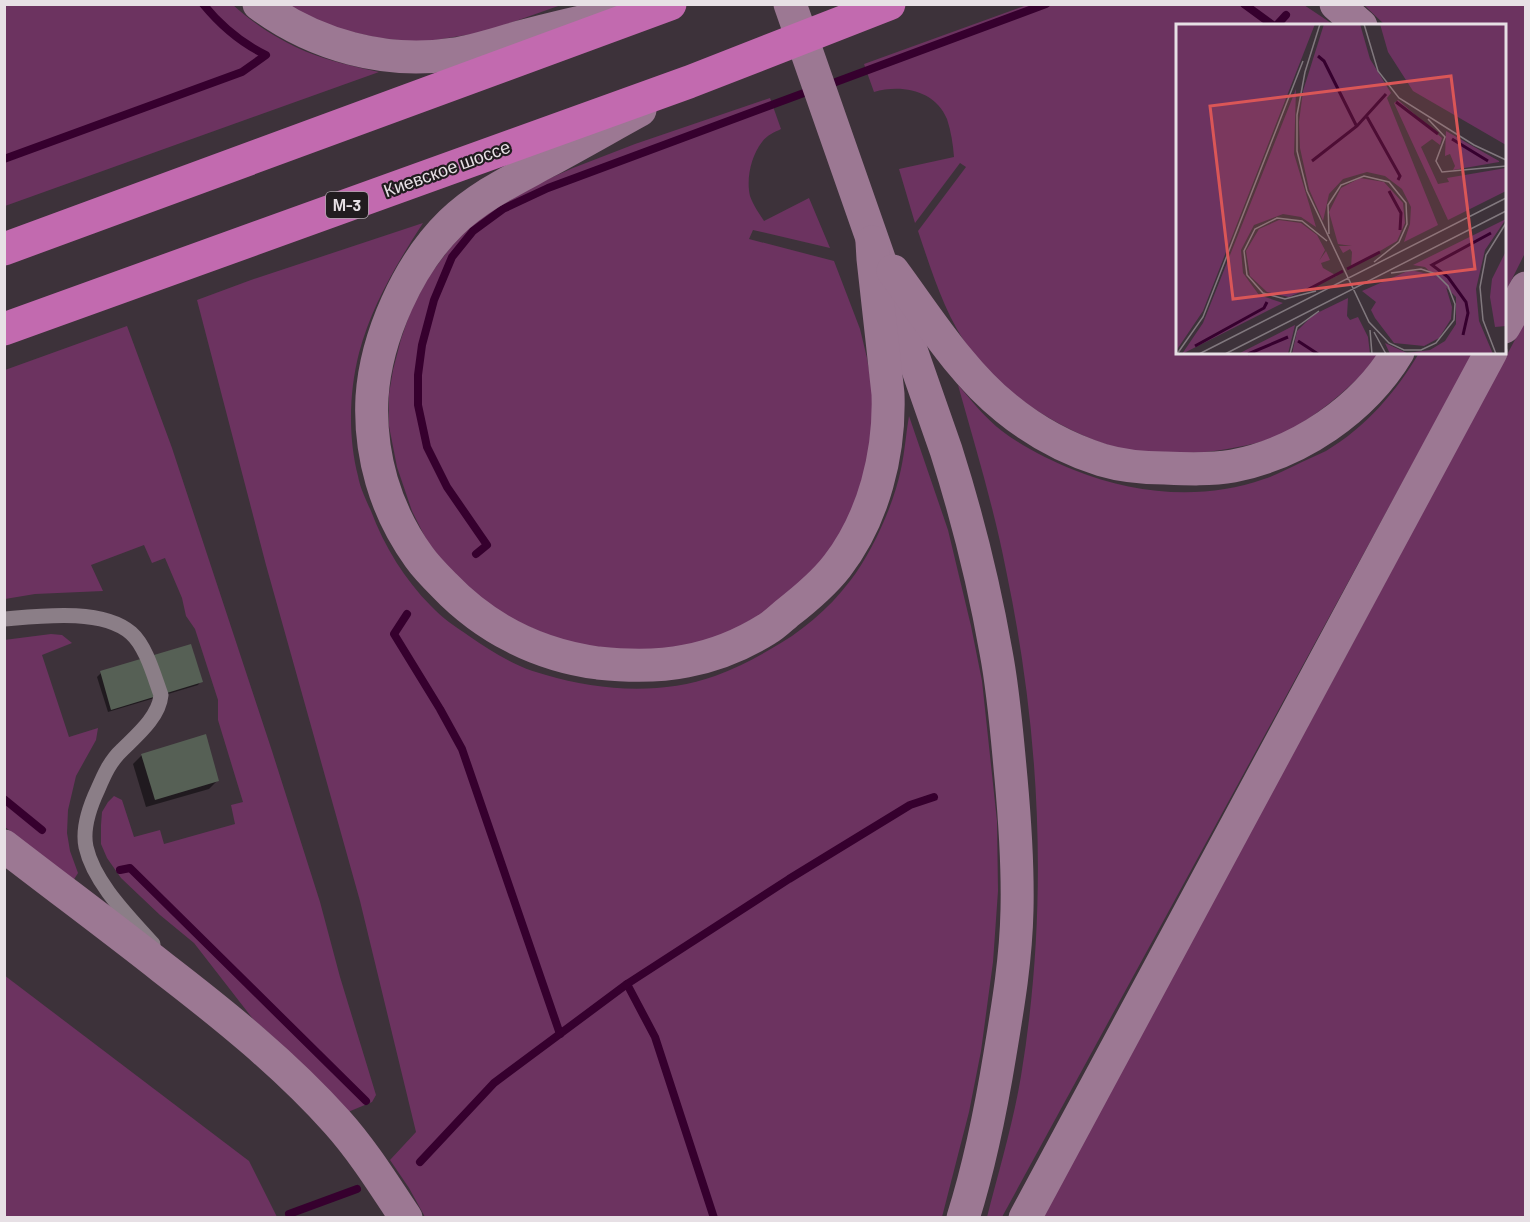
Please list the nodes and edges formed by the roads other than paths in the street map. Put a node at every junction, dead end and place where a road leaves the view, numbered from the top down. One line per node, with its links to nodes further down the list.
1 (259, 4): 5 (main road)
2 (790, 4): 8 (main road)
3 (889, 4): 7 (highway, Киевское шоссе / М-3)
4 (1336, 4): 6 (main road)
5 (667, 6): 9 (highway)
6 (1359, 24)
7 (689, 82): 8 (main road); 12 (highway, Киевское шоссе / М-3)
8 (872, 242): 13 (main road); 19 (main road)
9 (4, 249)
10 (1526, 288): 11 (main road)
11 (1506, 323)
12 (4, 328)
13 (1397, 354)
14 (1490, 354): 20 (main road)
15 (4, 619): 17 (lane)
16 (4, 846): 17 (main road)
17 (194, 992): 18 (main road)
18 (406, 1218)
19 (963, 1218)
20 (1025, 1218)

